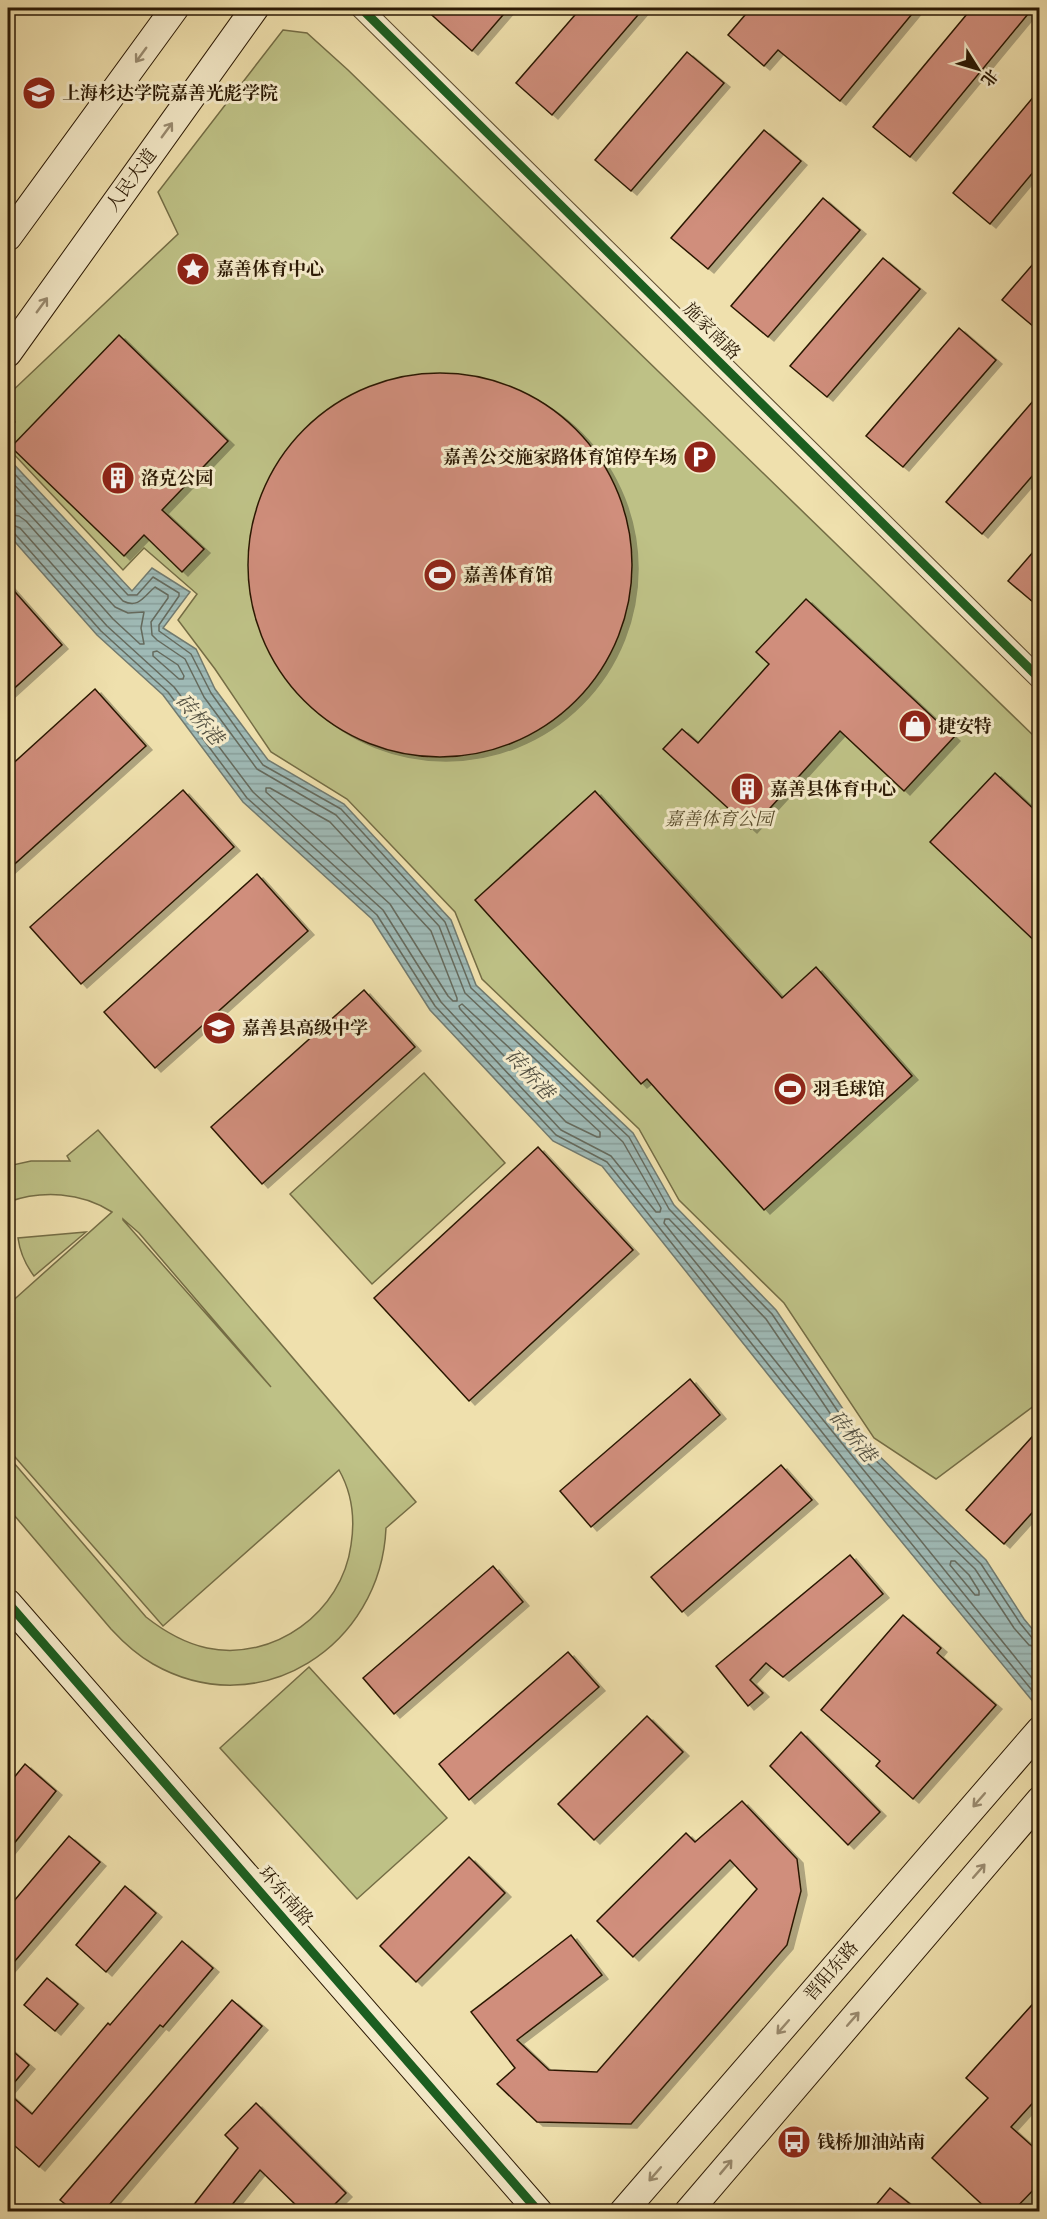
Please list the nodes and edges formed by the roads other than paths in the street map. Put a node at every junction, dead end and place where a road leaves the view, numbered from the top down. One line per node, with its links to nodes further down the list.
1 (175, 8): 4 (main road, one-way to 4)
2 (255, 8): 5 (main road, 人民大道, one-way to 2)
3 (361, 8): 6 (street, 施家南路)
4 (8, 237)
5 (8, 353)
6 (1040, 679)
7 (8, 1603): 10 (main road, 环东南路)
8 (1040, 1730): 11 (main road, 晋阳东路, one-way to 11)
9 (1040, 1800): 12 (main road, one-way to 9)
10 (539, 2211)
11 (623, 2211)
12 (688, 2211)

